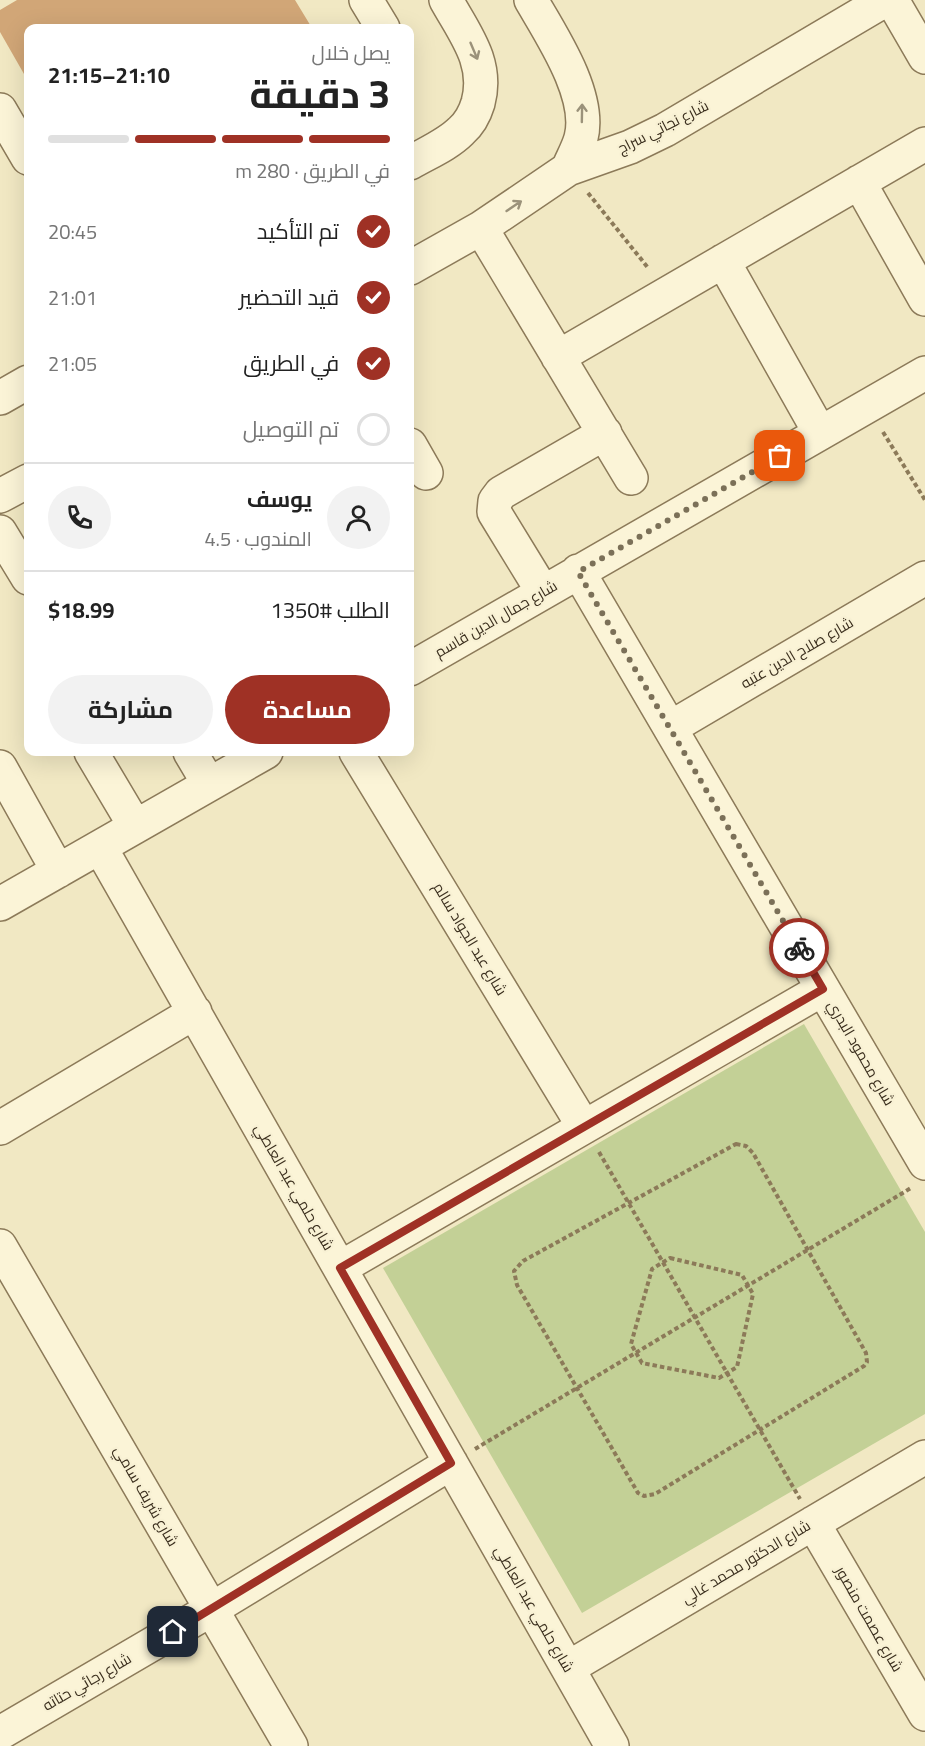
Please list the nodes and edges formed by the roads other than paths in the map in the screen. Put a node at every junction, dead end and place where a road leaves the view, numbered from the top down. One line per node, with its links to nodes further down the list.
1 (366, 0): 6 (street)
2 (446, 0): 11 (street, one-way to 11)
3 (531, 0): 12 (street, one-way to 3)
4 (885, 0): 12 (street, شارع نجاتي سراج)
5 (892, 0): 7 (street)
6 (381, 24)
7 (925, 57)
8 (0, 110): 10 (street)
9 (925, 144): 13 (street)
10 (24, 151)
11 (414, 161)
12 (568, 169): 14 (street, شارع نجاتي سراج, one-way to 12)
13 (859, 182): 15 (street); 17 (street)
14 (482, 228): 16 (street, شارع نجاتي سراج); 18 (street)
15 (723, 261): 18 (street); 23 (street)
16 (414, 266)
17 (925, 298)
18 (558, 357): 22 (street)
19 (925, 373): 23 (street, شارع جمال الدين قاسم)
20 (24, 384): 21 (street)
21 (0, 398)
22 (605, 433): 26 (street); 33 (street)
23 (820, 433): 31 (street, شارع جمال الدين قاسم)
24 (414, 452): 25 (street)
25 (426, 473)
26 (631, 478)
27 (24, 483): 28 (street)
28 (0, 496)
29 (0, 532): 30 (street)
30 (24, 571)
31 (578, 572): 33 (street, شارع جمال الدين قاسم); 35 (street, شارع محمود البدري)
32 (923, 586): 35 (street, شارع صلاح الدين عتبه)
33 (543, 592): 34 (street, شارع جمال الدين قاسم)
34 (414, 667)
35 (670, 728): 46 (street, شارع محمود البدري)
36 (93, 756): 42 (street)
37 (192, 756): 41 (street)
38 (259, 756): 41 (street)
39 (358, 756): 48 (street, شارع عبد الجواد سالم)
40 (0, 767): 44 (street)
41 (209, 784): 42 (street)
42 (135, 826): 43 (street)
43 (100, 847): 44 (street); 47 (street, شارع حلمي عبد العاطي)
44 (58, 871): 45 (street)
45 (0, 904)
46 (823, 989): 48 (street); 50 (street, شارع محمود البدري)
47 (195, 1012): 49 (street); 52 (street, شارع حلمي عبد العاطي)
48 (584, 1127): 52 (street)
49 (0, 1128)
50 (921, 1174)
51 (0, 1246): 56 (street, شارع شريف سامي)
52 (340, 1268): 54 (street, شارع حلمي عبد العاطي)
53 (925, 1457): 55 (street, شارع الدكتور محمد غالي)
54 (451, 1463): 56 (street, شارع رجائي حتاته); 57 (street, شارع حلمي عبد العاطي)
55 (813, 1523): 57 (street, شارع الدكتور محمد غالي); 58 (street, شارع عصمت منصور)
56 (212, 1609): 59 (street, شارع رجائي حتاته); 60 (street, شارع شريف سامي)
57 (568, 1668): 61 (street, شارع حلمي عبد العاطي)
58 (925, 1714)
59 (0, 1733)
60 (291, 1746)
61 (612, 1746)

